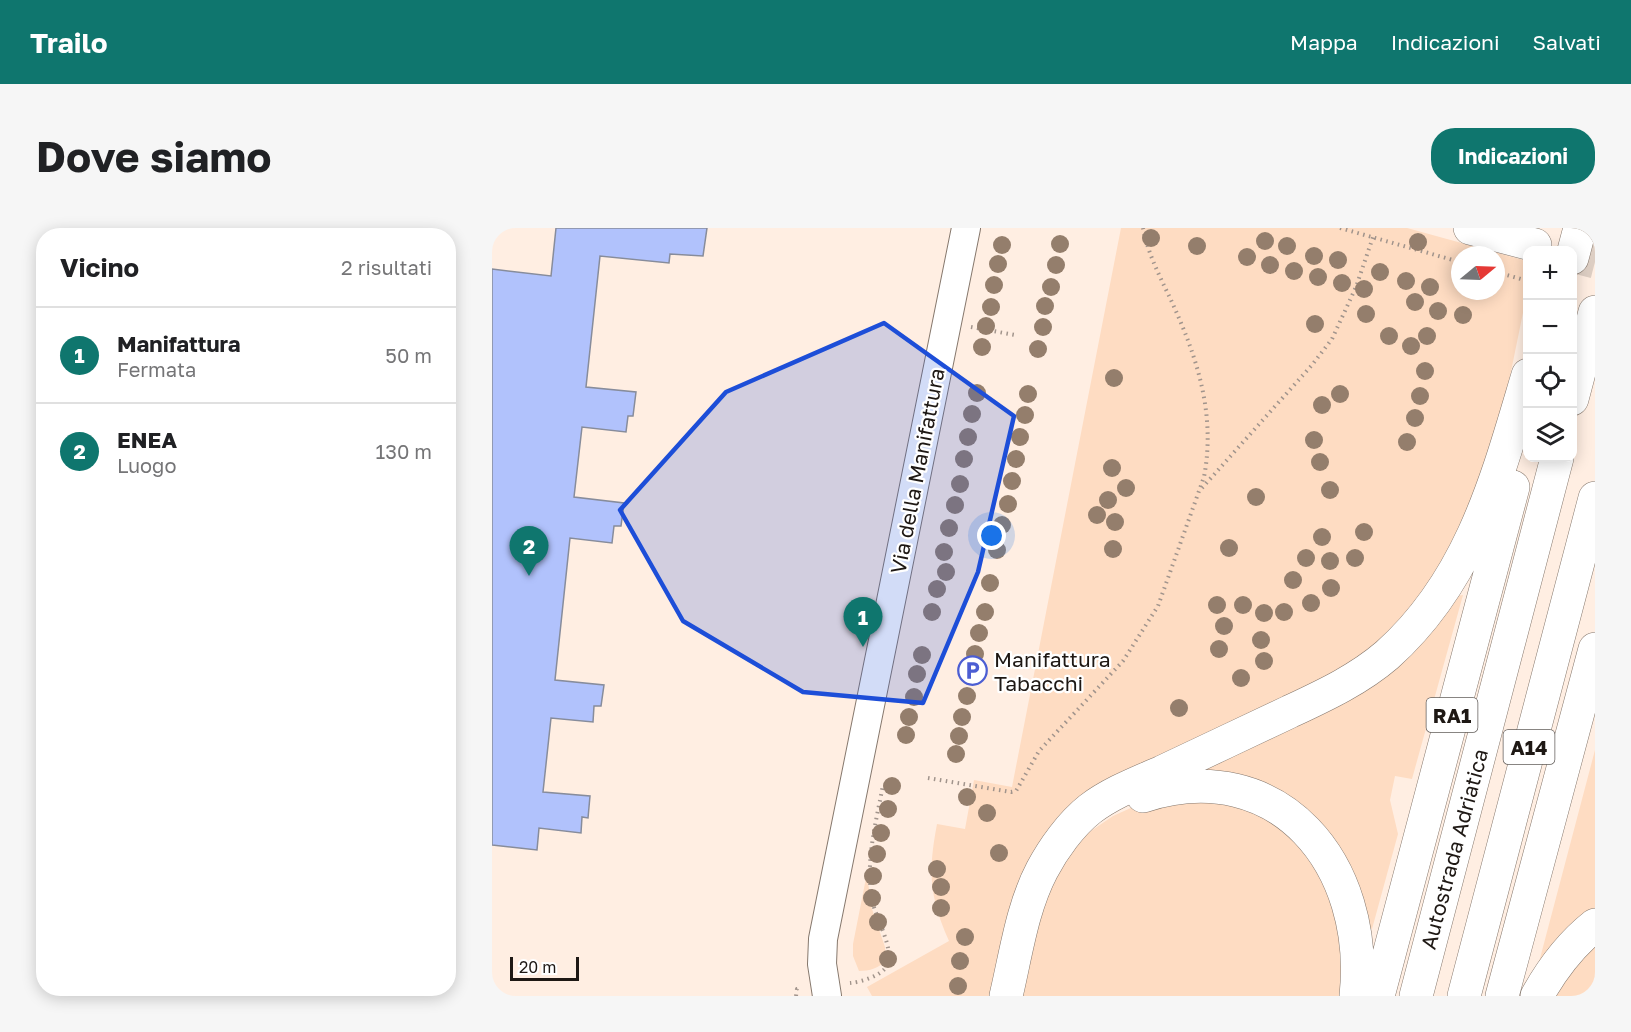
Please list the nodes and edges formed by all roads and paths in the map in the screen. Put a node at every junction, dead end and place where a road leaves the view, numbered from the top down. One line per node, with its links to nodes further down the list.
1 (966, 228): 12 (street, Via della Manifattura)
2 (1143, 228): 18 (path)
3 (1340, 228): 5 (path)
4 (1470, 228): 6 (main road)
5 (1373, 237): 7 (path); 18 (path)
6 (1535, 245)
7 (1451, 259)
8 (1505, 275): 9 (path)
9 (1523, 280)
10 (1595, 312): 14 (main road)
11 (975, 316): 12 (path)
12 (964, 330): 13 (path); 25 (street, Via della Manifattura)
13 (1015, 335)
14 (1577, 380)
15 (1523, 388): 23 (main road)
16 (1523, 449): 29 (main road, RA1)
17 (1556, 462): 30 (main road, Autostrada Adriatica / A14)
18 (1200, 491): 22 (path)
19 (1595, 498): 31 (main road, A14)
20 (1595, 649): 32 (main road)
21 (885, 773): 25 (path)
22 (928, 778)
23 (1069, 831): 27 (main road); 28 (main road)
24 (1595, 925): 33 (main road)
25 (816, 990): 26 (path)
26 (796, 996)
27 (1005, 996)
28 (1356, 996)
29 (1378, 996)
30 (1416, 996)
31 (1464, 996)
32 (1502, 996)
33 (1537, 996)

